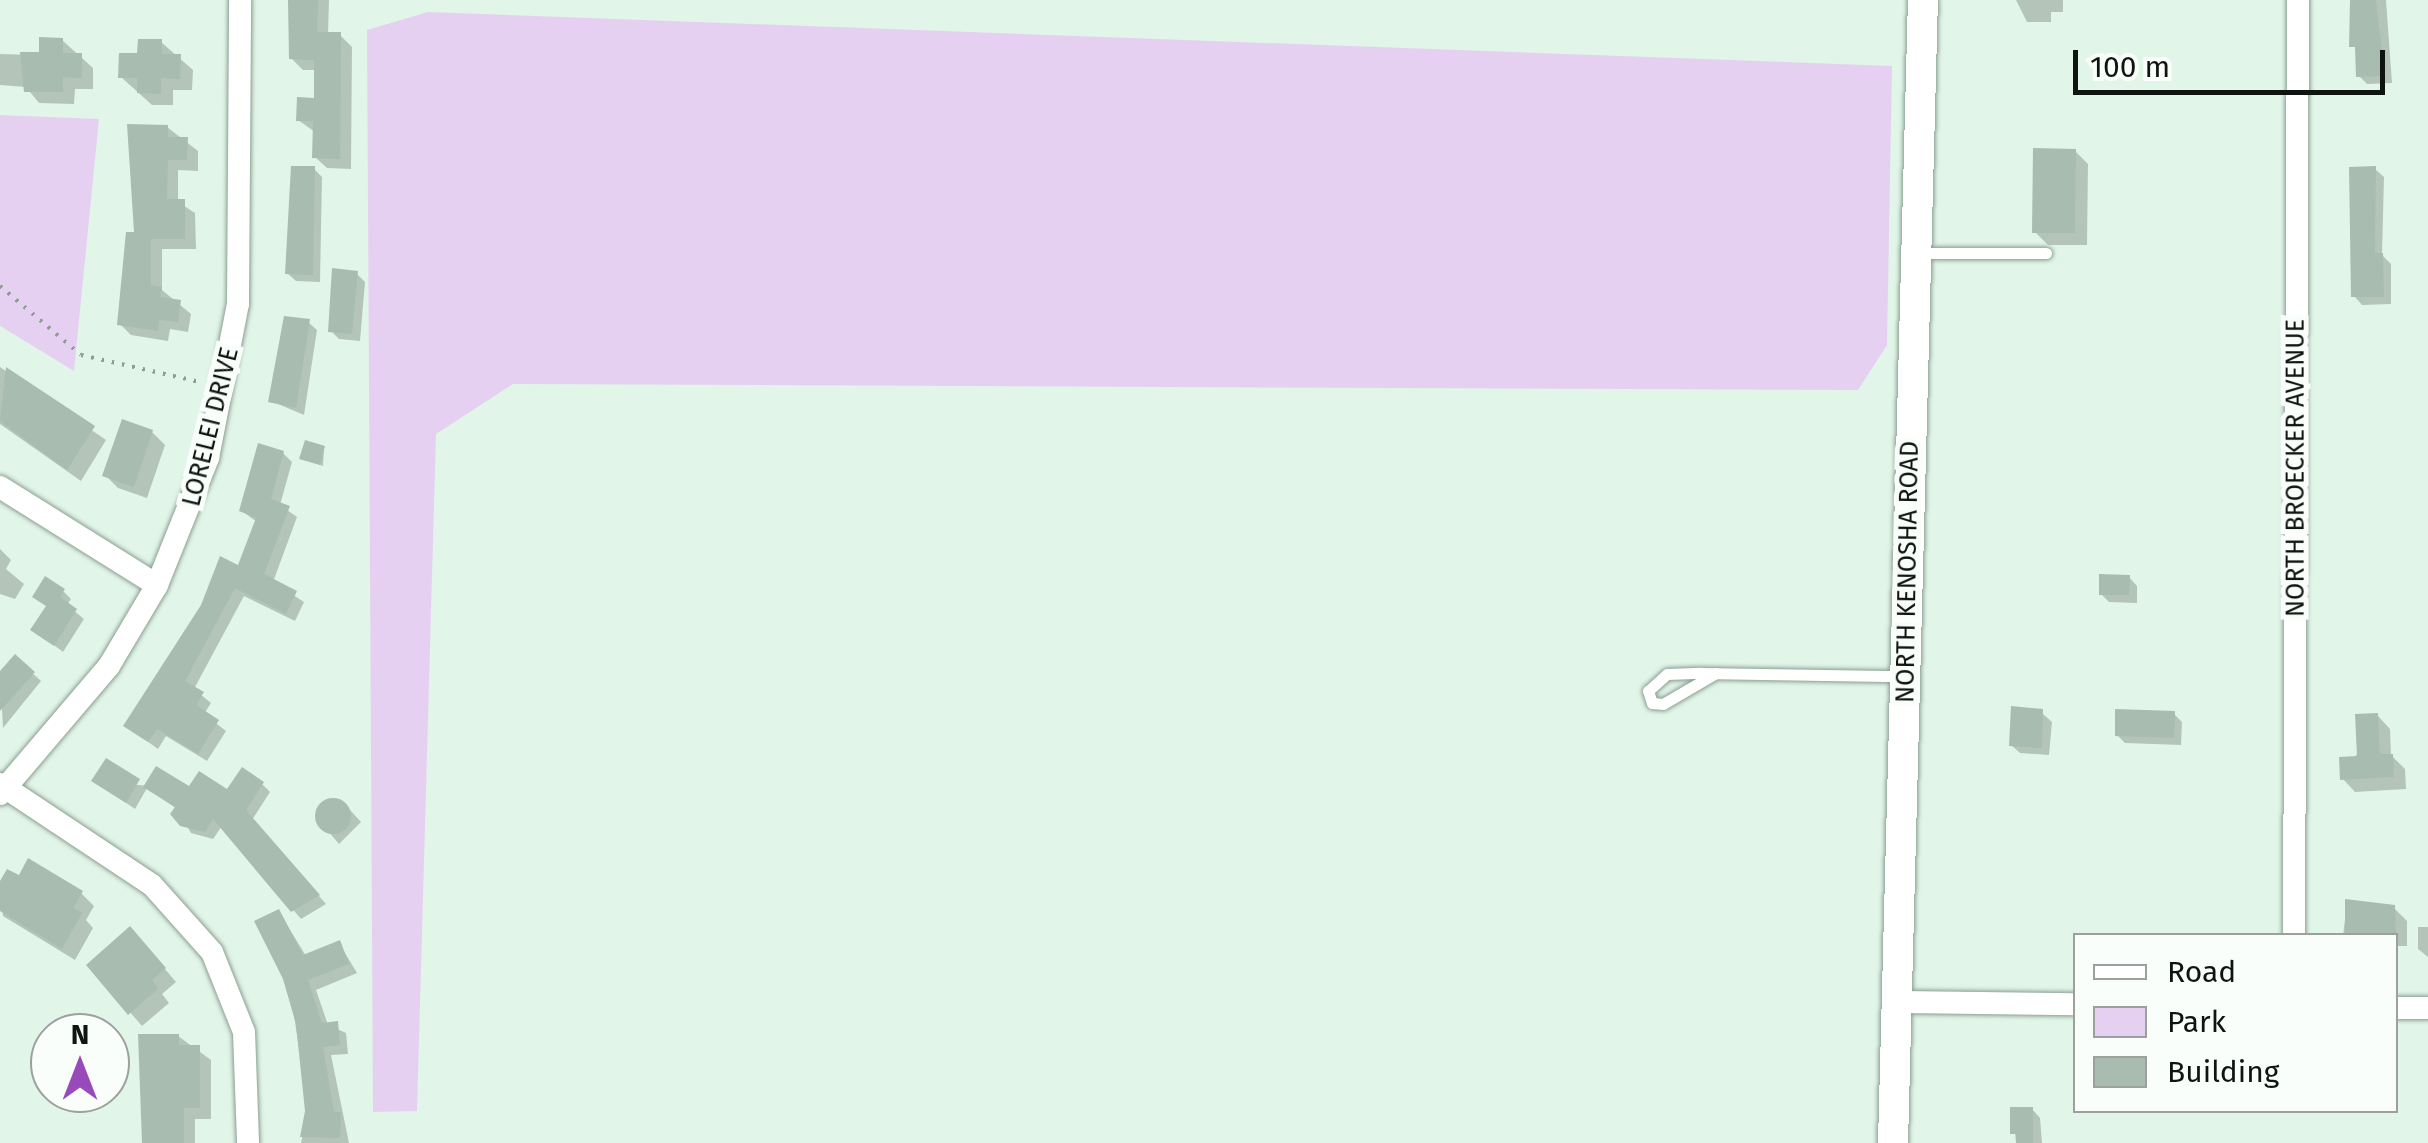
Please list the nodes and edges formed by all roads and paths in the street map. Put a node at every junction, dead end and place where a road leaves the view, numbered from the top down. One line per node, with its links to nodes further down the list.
1 (240, 0): 7 (street, LORELEI DRIVE)
2 (1923, 0): 5 (street, NORTH KENOSHA ROAD)
3 (2298, 0): 13 (street, NORTH BROECKER AVENUE)
4 (2046, 253): 5 (lane)
5 (1916, 254): 11 (street, NORTH KENOSHA ROAD)
6 (0, 286): 7 (path)
7 (224, 387): 9 (street, LORELEI DRIVE)
8 (0, 487): 9 (street)
9 (157, 585): 12 (street, LORELEI DRIVE)
10 (1716, 673): 10 (lane); 11 (lane)
11 (1906, 676): 14 (street, NORTH KENOSHA ROAD)
12 (2, 789): 18 (street)
13 (2294, 933)
14 (1901, 1002): 15 (street); 19 (street, NORTH KENOSHA ROAD)
15 (2073, 1004)
16 (2398, 1008): 17 (street)
17 (2428, 1008)
18 (248, 1143)
19 (1893, 1143)

